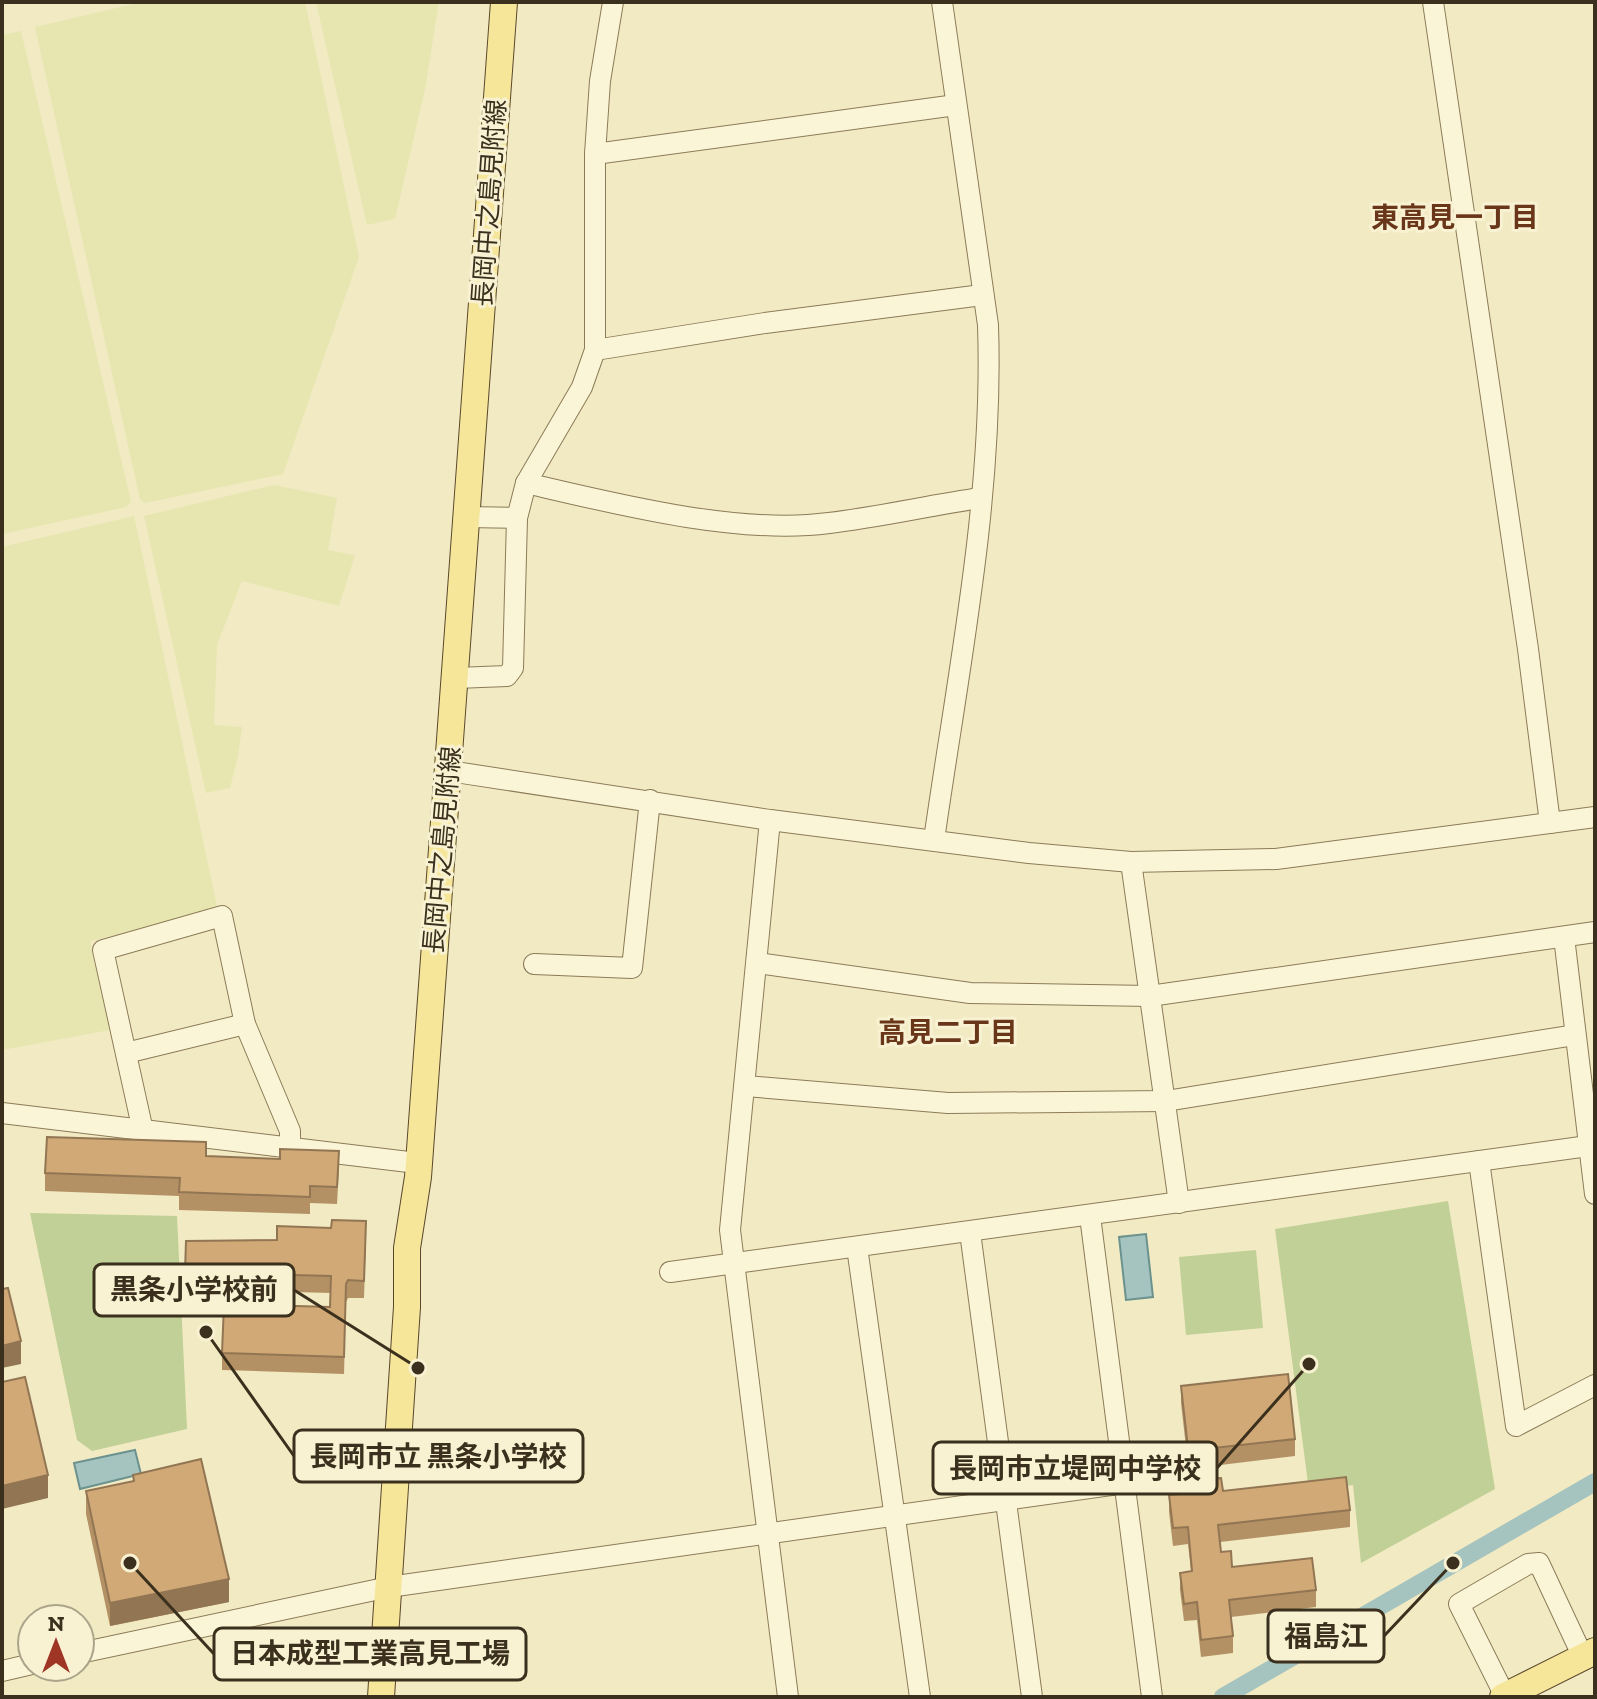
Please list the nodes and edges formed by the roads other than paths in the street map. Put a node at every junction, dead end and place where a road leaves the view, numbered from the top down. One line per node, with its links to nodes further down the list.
1 (504, 2): 11 (main road, 長岡中之島見附線)
2 (613, 2): 6 (street)
3 (942, 2): 5 (street)
4 (1433, 2): 18 (street)
5 (956, 105): 6 (street); 7 (street)
6 (595, 154): 8 (street)
7 (982, 295): 8 (street); 10 (street)
8 (595, 350): 9 (street)
9 (526, 483): 10 (street); 12 (street)
10 (981, 498): 19 (street)
11 (466, 517): 12 (street); 13 (main road, 長岡中之島見附線)
12 (517, 518): 13 (street)
13 (456, 678): 14 (main road, 長岡中之島見附線)
14 (449, 771): 15 (street); 36 (main road, 長岡中之島見附線)
15 (650, 800): 17 (street); 24 (street)
16 (1595, 817): 18 (street)
17 (770, 820): 19 (street); 23 (street)
18 (1550, 823): 20 (street)
19 (934, 840): 20 (street)
20 (1131, 862): 25 (street)
21 (1595, 932): 22 (street)
22 (1564, 937): 25 (street); 27 (street)
23 (758, 963): 25 (street); 29 (street)
24 (534, 964)
25 (1150, 996): 30 (street)
26 (245, 1024): 28 (street); 28 (street); 34 (street)
27 (1575, 1035): 30 (street); 33 (street)
28 (126, 1053): 32 (street)
29 (746, 1086): 30 (street); 42 (street)
30 (1166, 1101): 38 (street)
31 (2, 1113): 32 (street)
32 (143, 1131): 34 (street)
33 (1588, 1146): 35 (street); 37 (street)
34 (290, 1148): 36 (street)
35 (1479, 1161): 38 (street); 44 (street)
36 (417, 1163): 49 (main road, 長岡中之島見附線)
37 (1595, 1194)
38 (1179, 1203): 39 (street)
39 (1090, 1216): 40 (street); 45 (street)
40 (970, 1232): 41 (street); 46 (street)
41 (857, 1247): 42 (street); 47 (street)
42 (735, 1263): 43 (street); 48 (street)
43 (670, 1272)
44 (1595, 1385)
45 (1125, 1483): 46 (street); 57 (street)
46 (1008, 1499): 47 (street); 56 (street)
47 (895, 1515): 48 (street); 55 (street)
48 (770, 1533): 49 (street); 54 (street)
49 (389, 1587): 50 (street); 53 (main road, 長岡中之島見附線)
50 (96, 1650)
51 (1589, 1654): 52 (main road); 52 (street)
52 (1509, 1696)
53 (381, 1697)
54 (788, 1697)
55 (920, 1697)
56 (1032, 1697)
57 (1152, 1697)

